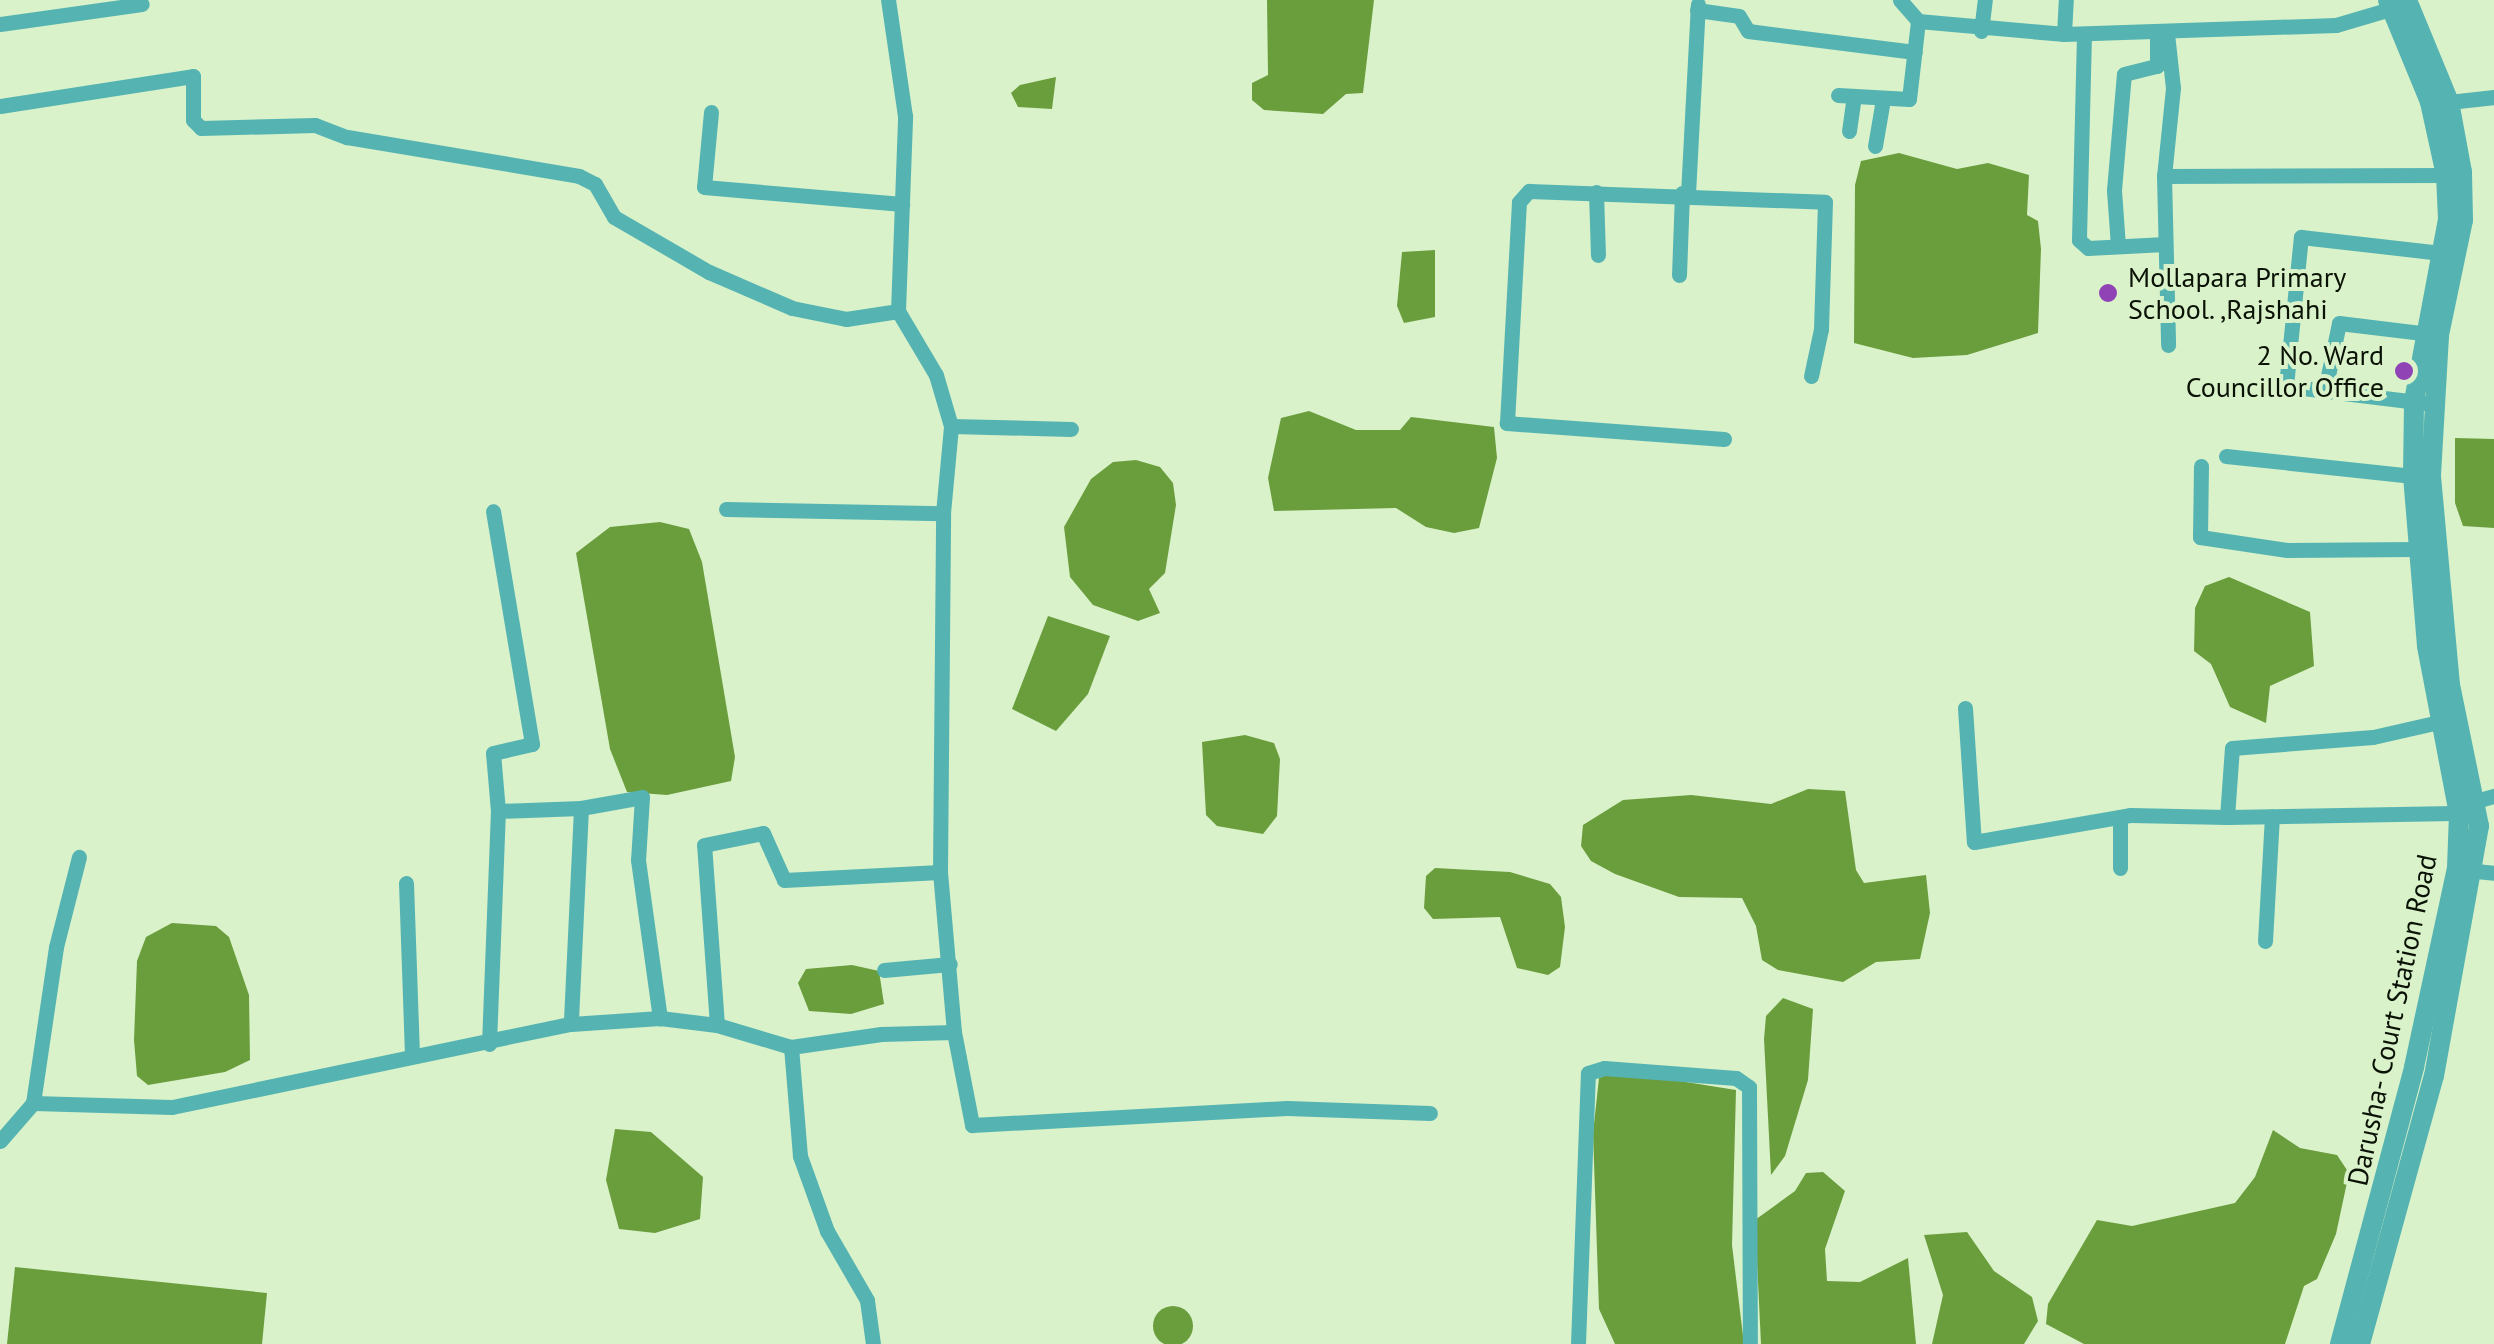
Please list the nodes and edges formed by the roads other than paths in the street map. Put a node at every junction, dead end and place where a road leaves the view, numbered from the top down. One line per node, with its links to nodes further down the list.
1 (888, 0): 26 (street)
2 (1900, 0): 8 (street)
3 (1985, 0): 10 (street)
4 (2066, 0): 12 (street)
5 (2398, 3): 11 (street); 17 (street, Darusha- Court Station Road); 23 (street, Darusha- Court Station Road)
6 (142, 4): 9 (street)
7 (1698, 5): 14 (street); 25 (street)
8 (1918, 21): 10 (street); 14 (street)
9 (0, 24)
10 (1981, 31): 12 (street)
11 (2162, 33): 13 (street); 22 (street); 28 (street)
12 (2064, 34): 13 (street)
13 (2084, 34): 28 (street)
14 (1916, 52): 16 (street)
15 (2494, 97): 17 (street)
16 (1882, 99): 20 (street); 21 (street)
17 (2450, 102): 37 (street, Darusha- Court Station Road)
18 (0, 106): 32 (street)
19 (710, 112): 26 (street)
20 (1849, 130)
21 (1875, 146)
22 (2164, 176): 23 (street); 27 (street)
23 (2446, 176): 29 (street, Darusha- Court Station Road)
24 (1596, 192): 25 (street); 30 (street); 40 (street)
25 (1685, 193): 31 (street); 35 (street)
26 (902, 204): 32 (street)
27 (2166, 244): 28 (street); 34 (street)
28 (2118, 246)
29 (2441, 253): 33 (street, Darusha- Court Station Road); 36 (street)
30 (1598, 256)
31 (1680, 275)
32 (898, 312): 38 (street)
33 (2422, 334): 36 (street); 37 (street, Darusha- Court Station Road)
34 (2168, 345)
35 (1811, 376)
36 (2324, 390): 37 (street)
37 (2424, 402): 43 (street, Darusha- Court Station Road); 49 (street, Darusha- Court Station Road)
38 (951, 426): 39 (street); 46 (street)
39 (1070, 429)
40 (1724, 438)
41 (2226, 456): 43 (street)
42 (2201, 466): 47 (street)
43 (2413, 476): 47 (street, Darusha- Court Station Road)
44 (726, 509): 46 (street)
45 (493, 511): 52 (street)
46 (943, 513): 58 (street)
47 (2415, 549): 49 (street, Darusha- Court Station Road)
48 (1965, 708): 54 (street)
49 (2447, 720): 50 (street, Darusha- Court Station Road); 55 (street)
50 (2477, 806): 53 (street); 59 (street, Darusha- Court Station Road); 78 (street, Darusha- Court Station Road)
51 (580, 808): 52 (street); 64 (street); 65 (street)
52 (498, 812): 68 (street)
53 (2272, 816): 55 (street); 61 (street)
54 (2120, 817): 55 (street); 57 (street)
55 (2227, 817)
56 (79, 857): 71 (street)
57 (2120, 868)
58 (940, 872): 62 (street); 66 (street)
59 (2485, 872): 79 (street, Darusha- Court Station Road)
60 (406, 883): 70 (street)
61 (2265, 942)
62 (950, 964): 63 (street); 67 (street)
63 (884, 970)
64 (660, 1018): 65 (street); 66 (street)
65 (570, 1024): 68 (street)
66 (717, 1025): 69 (street)
67 (954, 1032): 69 (street); 72 (street)
68 (490, 1044): 70 (street)
69 (791, 1047): 75 (street)
70 (412, 1054): 71 (street)
71 (33, 1103): 73 (street)
72 (1430, 1113)
73 (0, 1141): 74 (street)
74 (0, 1151)
75 (873, 1344)
76 (1578, 1344): 77 (street)
77 (1750, 1344)
78 (2340, 1344)
79 (2360, 1344)

